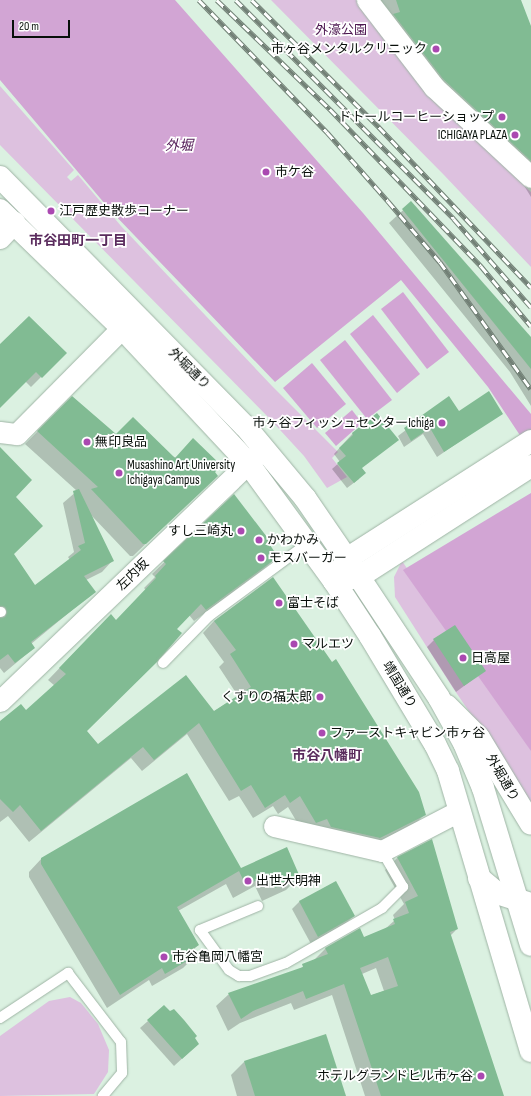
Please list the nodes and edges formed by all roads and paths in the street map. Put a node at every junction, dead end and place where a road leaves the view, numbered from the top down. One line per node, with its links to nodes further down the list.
1 (367, 0): 3 (street)
2 (0, 177): 8 (main road, 外堀通り)
3 (531, 177)
4 (5, 224): 5 (main road, 外堀通り)
5 (122, 328): 6 (street); 9 (main road, 外堀通り)
6 (0, 432)
7 (531, 441): 12 (main road)
8 (264, 448): 9 (street, 左内坂); 12 (main road, 外堀通り)
9 (248, 463): 11 (main road, 外堀通り); 17 (street, 左内坂)
10 (531, 466): 13 (main road)
11 (308, 543): 14 (main road, 外堀通り); 15 (lane)
12 (348, 558): 13 (main road, 外堀通り); 14 (main road)
13 (359, 577): 14 (main road); 16 (main road, 靖国通り)
14 (334, 581): 18 (main road, 靖国通り)
15 (163, 663)
16 (439, 698): 19 (main road, 外堀通り); 23 (main road, 靖国通り)
17 (0, 701)
18 (459, 811): 21 (street); 22 (main road, 靖国通り)
19 (531, 824)
20 (274, 826): 21 (street)
21 (382, 851): 24 (lane)
22 (479, 878): 23 (main road); 27 (main road, 靖国通り)
23 (524, 902): 25 (main road, 靖国通り)
24 (258, 906)
25 (531, 945)
26 (0, 1018): 28 (lane)
27 (531, 1051)
28 (103, 1096)

